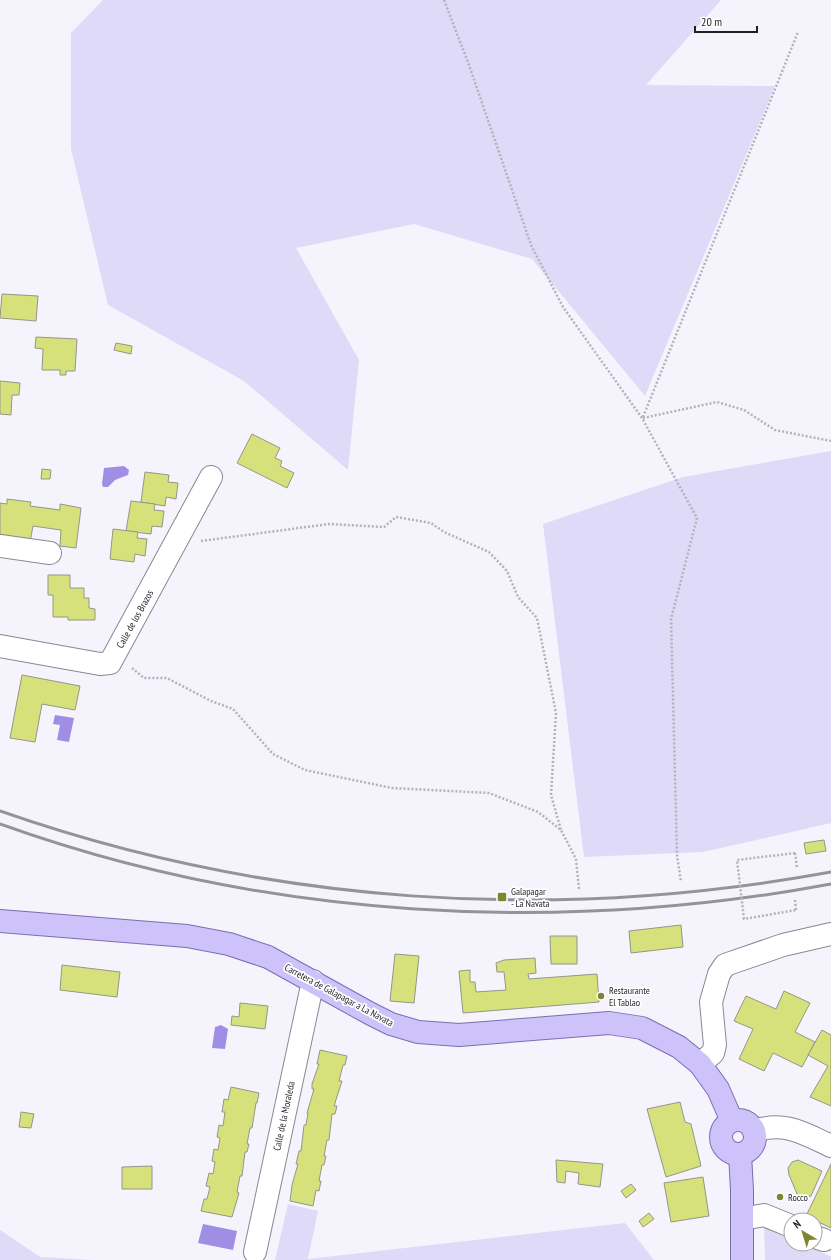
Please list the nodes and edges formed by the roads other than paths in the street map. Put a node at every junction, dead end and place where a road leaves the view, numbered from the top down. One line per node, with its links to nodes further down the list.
1 (211, 477): 4 (street, Calle de los Brazos)
2 (0, 546): 3 (street)
3 (50, 553)
4 (0, 646)
5 (0, 921): 7 (main road, Carretera de Galapagar a La Navata)
6 (831, 934): 8 (street)
7 (314, 981): 8 (main road, Carretera de Galapagar a La Navata); 15 (street, Calle de la Moraleda)
8 (700, 1064): 9 (main road, Carretera de Galapagar a La Navata)
9 (732, 1121): 10 (main road); 12 (main road)
10 (754, 1131): 11 (street); 12 (main road)
11 (831, 1146)
12 (740, 1154): 13 (main road)
13 (742, 1219): 14 (street); 16 (main road)
14 (783, 1223)
15 (255, 1252)
16 (742, 1260)

